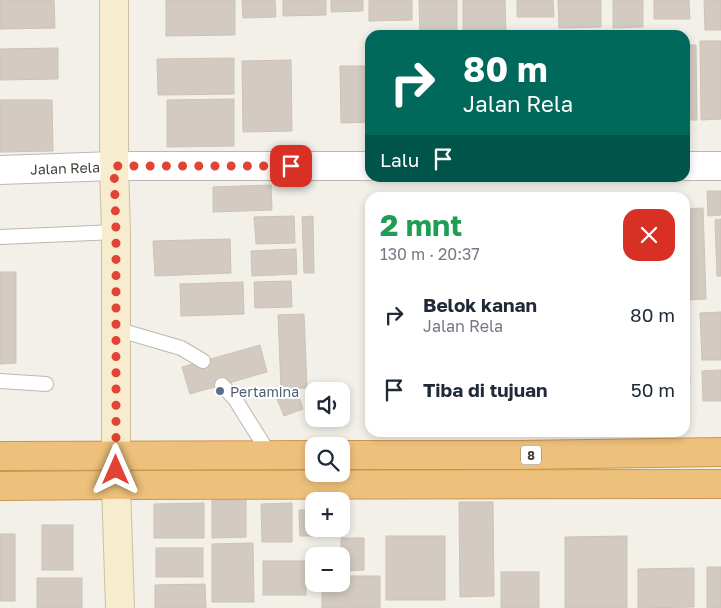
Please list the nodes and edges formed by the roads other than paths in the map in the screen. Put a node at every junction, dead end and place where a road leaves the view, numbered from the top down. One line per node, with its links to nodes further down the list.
1 (114, 0): 2 (main road)
2 (114, 166): 3 (street, Jalan Rela); 6 (street, Jalan Rela); 7 (main road)
3 (365, 166)
4 (690, 166): 5 (street)
5 (721, 166)
6 (0, 170)
7 (116, 232): 8 (lane); 9 (main road)
8 (0, 237)
9 (116, 329): 10 (lane); 15 (main road)
10 (202, 362)
11 (0, 381): 12 (lane)
12 (46, 384)
13 (222, 385): 16 (lane)
14 (721, 452): 18 (highway, 8)
15 (116, 455): 16 (highway); 19 (highway); 21 (main road)
16 (270, 455): 17 (highway)
17 (305, 455)
18 (350, 455)
19 (0, 456)
20 (721, 484): 21 (highway, 8)
21 (116, 485): 22 (highway, 8); 23 (main road)
22 (0, 486)
23 (120, 608)

